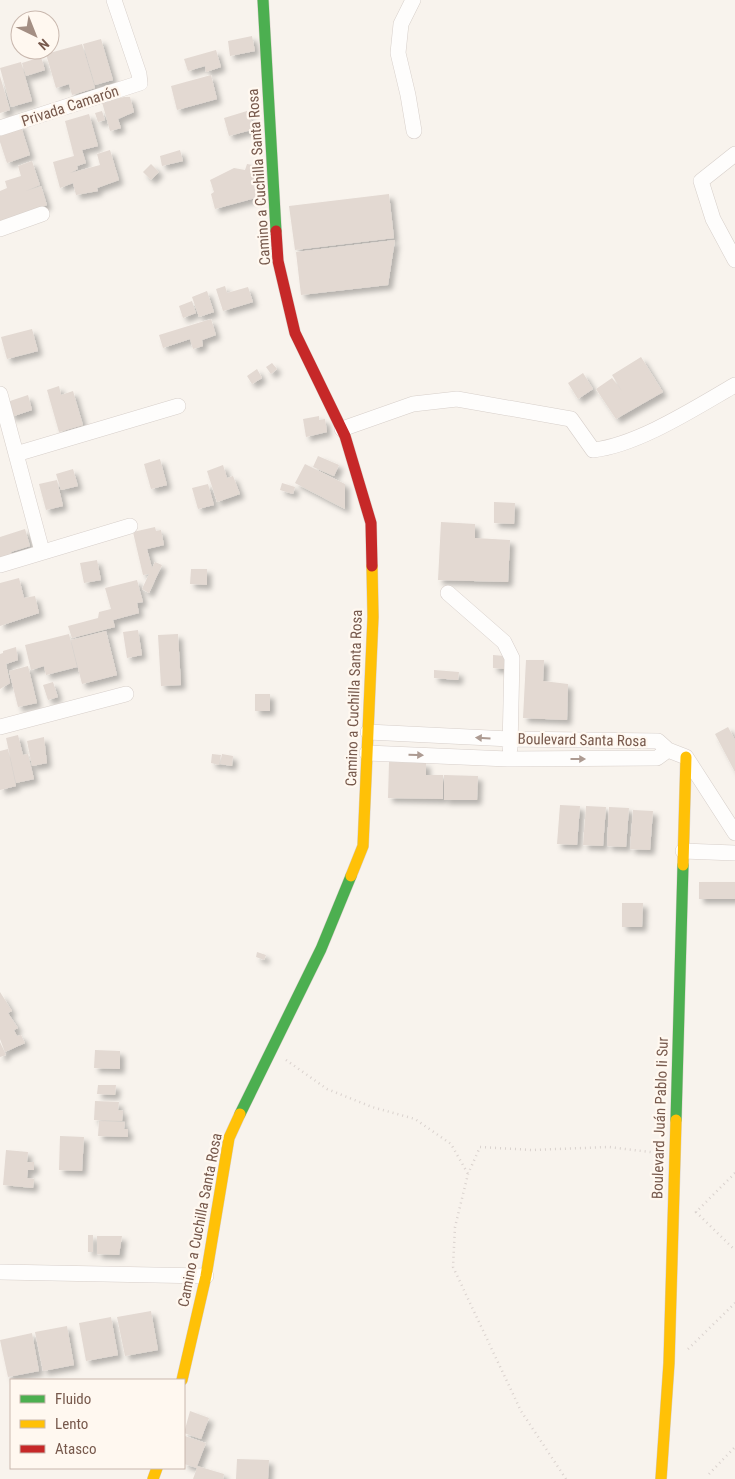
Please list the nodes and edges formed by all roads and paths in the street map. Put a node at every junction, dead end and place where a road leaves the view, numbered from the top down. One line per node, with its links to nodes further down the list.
1 (114, 0): 4 (street, Privada Camarón)
2 (263, 0): 13 (street, Camino a Cuchilla Santa Rosa)
3 (413, 0): 5 (street)
4 (0, 128)
5 (414, 131)
6 (735, 154): 9 (street)
7 (42, 214): 8 (street)
8 (0, 229)
9 (735, 260)
10 (735, 385): 13 (street)
11 (0, 394): 14 (street)
12 (178, 406): 14 (street)
13 (342, 429): 21 (street, Camino a Cuchilla Santa Rosa)
14 (16, 454): 16 (street)
15 (130, 526): 16 (street)
16 (42, 551): 17 (street)
17 (0, 565)
18 (448, 592): 22 (street)
19 (126, 694): 20 (street)
20 (0, 727)
21 (368, 732): 22 (street, Boulevard Santa Rosa, one-way to 21); 24 (street, Camino a Cuchilla Santa Rosa)
22 (511, 739): 23 (street, Boulevard Santa Rosa); 26 (street)
23 (668, 750): 25 (street); 26 (street, Boulevard Santa Rosa, one-way to 23)
24 (367, 753): 26 (street, Boulevard Santa Rosa, one-way to 26); 30 (street, Camino a Cuchilla Santa Rosa)
25 (686, 757): 27 (street); 28 (street, Boulevard Juán Pablo Ii Sur)
26 (508, 759)
27 (735, 833)
28 (683, 851): 29 (street); 31 (street, Boulevard Juán Pablo Ii Sur)
29 (735, 854)
30 (270, 1049): 32 (path); 36 (street, Camino a Cuchilla Santa Rosa)
31 (674, 1155): 32 (path); 38 (street, Boulevard Juán Pablo Ii Sur)
32 (468, 1174): 42 (path)
33 (735, 1174): 34 (path)
34 (735, 1250)
35 (0, 1272): 36 (street)
36 (206, 1276): 39 (street, Camino a Cuchilla Santa Rosa)
37 (735, 1303): 38 (path)
38 (669, 1363): 43 (street, Boulevard Juán Pablo Ii Sur)
39 (182, 1379)
40 (735, 1447): 41 (path)
41 (709, 1474)
42 (566, 1479)
43 (661, 1479)

